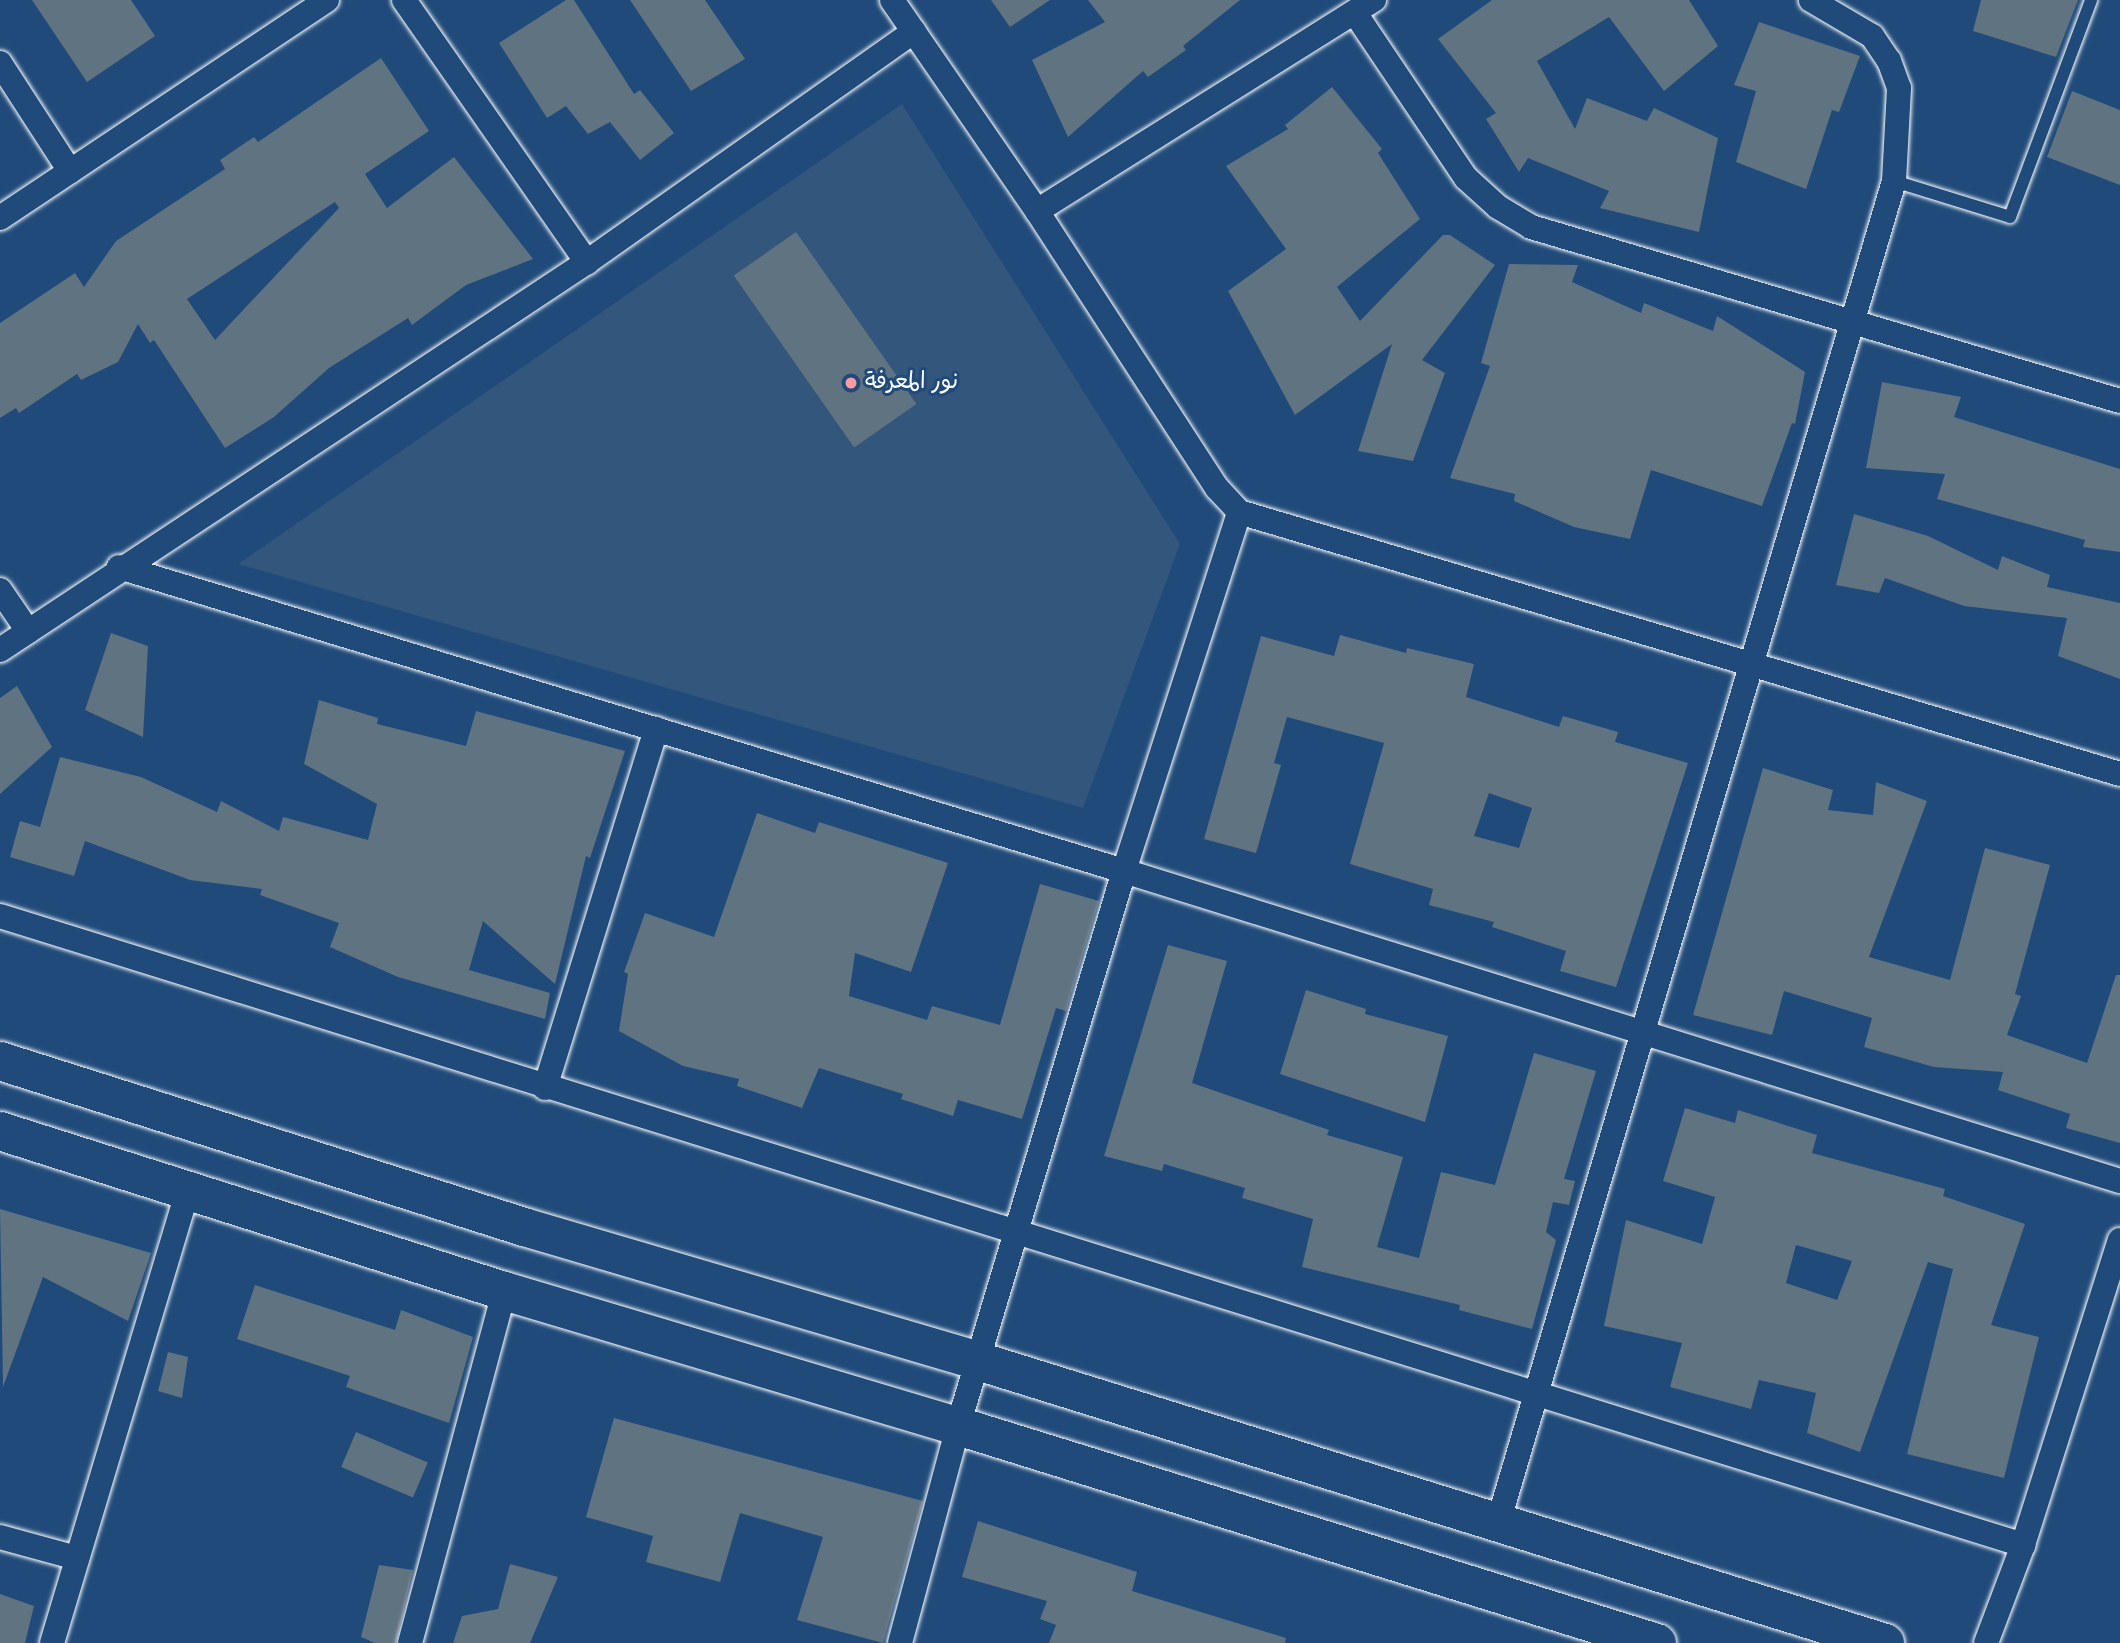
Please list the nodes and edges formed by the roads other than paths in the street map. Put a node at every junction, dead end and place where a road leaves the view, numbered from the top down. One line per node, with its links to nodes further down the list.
1 (327, 0): 9 (street)
2 (404, 0): 13 (street)
3 (892, 0): 7 (street)
4 (1811, 0): 10 (street)
5 (2091, 0): 10 (lane)
6 (1364, 7): 11 (street); 14 (street)
7 (914, 31): 11 (street); 13 (street)
8 (0, 63): 9 (street)
9 (70, 171): 12 (street)
10 (1894, 181): 14 (street)
11 (1037, 211): 16 (street)
12 (0, 218)
13 (587, 262): 17 (street)
14 (1853, 325): 15 (street); 21 (street)
15 (2120, 401)
16 (1239, 513): 21 (street); 24 (street)
17 (119, 568): 19 (street); 22 (street)
18 (0, 590): 19 (street)
19 (28, 631): 20 (street)
20 (0, 650)
21 (1753, 663): 23 (street); 26 (street)
22 (656, 729): 24 (street); 28 (street)
23 (2120, 774)
24 (1124, 871): 26 (street); 32 (street)
25 (0, 916): 28 (street)
26 (1644, 1035): 30 (street); 36 (street)
27 (0, 1060): 35 (main road)
28 (545, 1088): 32 (street)
29 (0, 1131): 31 (main road)
30 (2120, 1181)
31 (188, 1191): 34 (main road); 41 (street)
32 (1017, 1232): 35 (street); 36 (street)
33 (2120, 1241): 40 (street)
34 (504, 1292): 37 (main road); 43 (street)
35 (978, 1361): 37 (street); 38 (main road)
36 (1539, 1396): 38 (street); 40 (street)
37 (958, 1426): 44 (street); 45 (main road)
38 (1498, 1523): 46 (main road)
39 (0, 1537): 41 (street)
40 (2022, 1545): 47 (street)
41 (77, 1558): 42 (street)
42 (52, 1643)
43 (410, 1643)
44 (900, 1643)
45 (1657, 1643)
46 (1885, 1643)
47 (1986, 1643)

